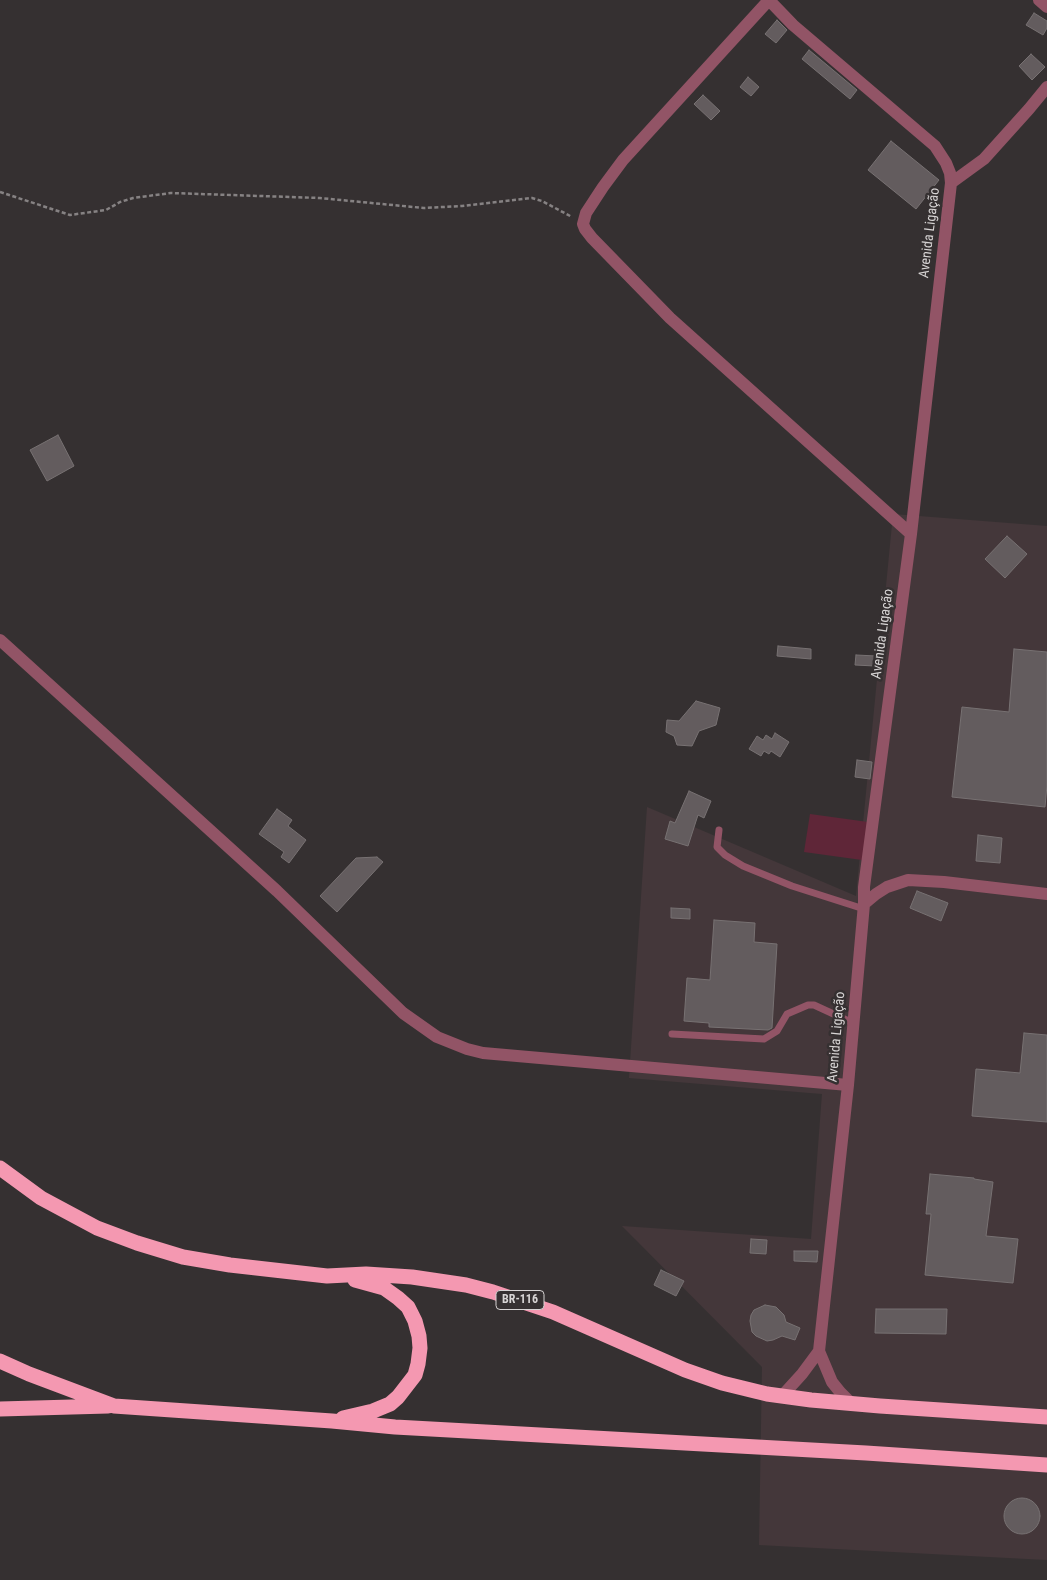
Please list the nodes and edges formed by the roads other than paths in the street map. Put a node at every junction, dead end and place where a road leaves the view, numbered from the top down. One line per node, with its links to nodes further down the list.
1 (769, 0): 5 (street, Avenida Ligação); 6 (street)
2 (1039, 0): 3 (street)
3 (1047, 7)
4 (1047, 87): 5 (street)
5 (951, 183): 6 (street, Avenida Ligação)
6 (911, 534): 10 (street, Avenida Ligação)
7 (0, 640): 13 (street)
8 (719, 830): 10 (lane)
9 (1047, 894): 10 (street)
10 (864, 907): 11 (street, Avenida Ligação)
11 (853, 1023): 12 (lane); 13 (street, Avenida Ligação)
12 (672, 1034)
13 (848, 1086): 16 (street, Avenida Ligação)
14 (0, 1168): 15 (highway, BR-116)
15 (327, 1276): 18 (highway, BR-116); 23 (highway)
16 (819, 1351): 18 (street); 19 (street, Avenida Ligação)
17 (0, 1361): 20 (highway)
18 (782, 1396): 19 (highway, BR-116)
19 (851, 1403): 22 (highway, BR-116)
20 (114, 1406): 21 (highway); 23 (highway)
21 (0, 1409)
22 (1047, 1417)
23 (332, 1421): 24 (highway)
24 (1047, 1465)

